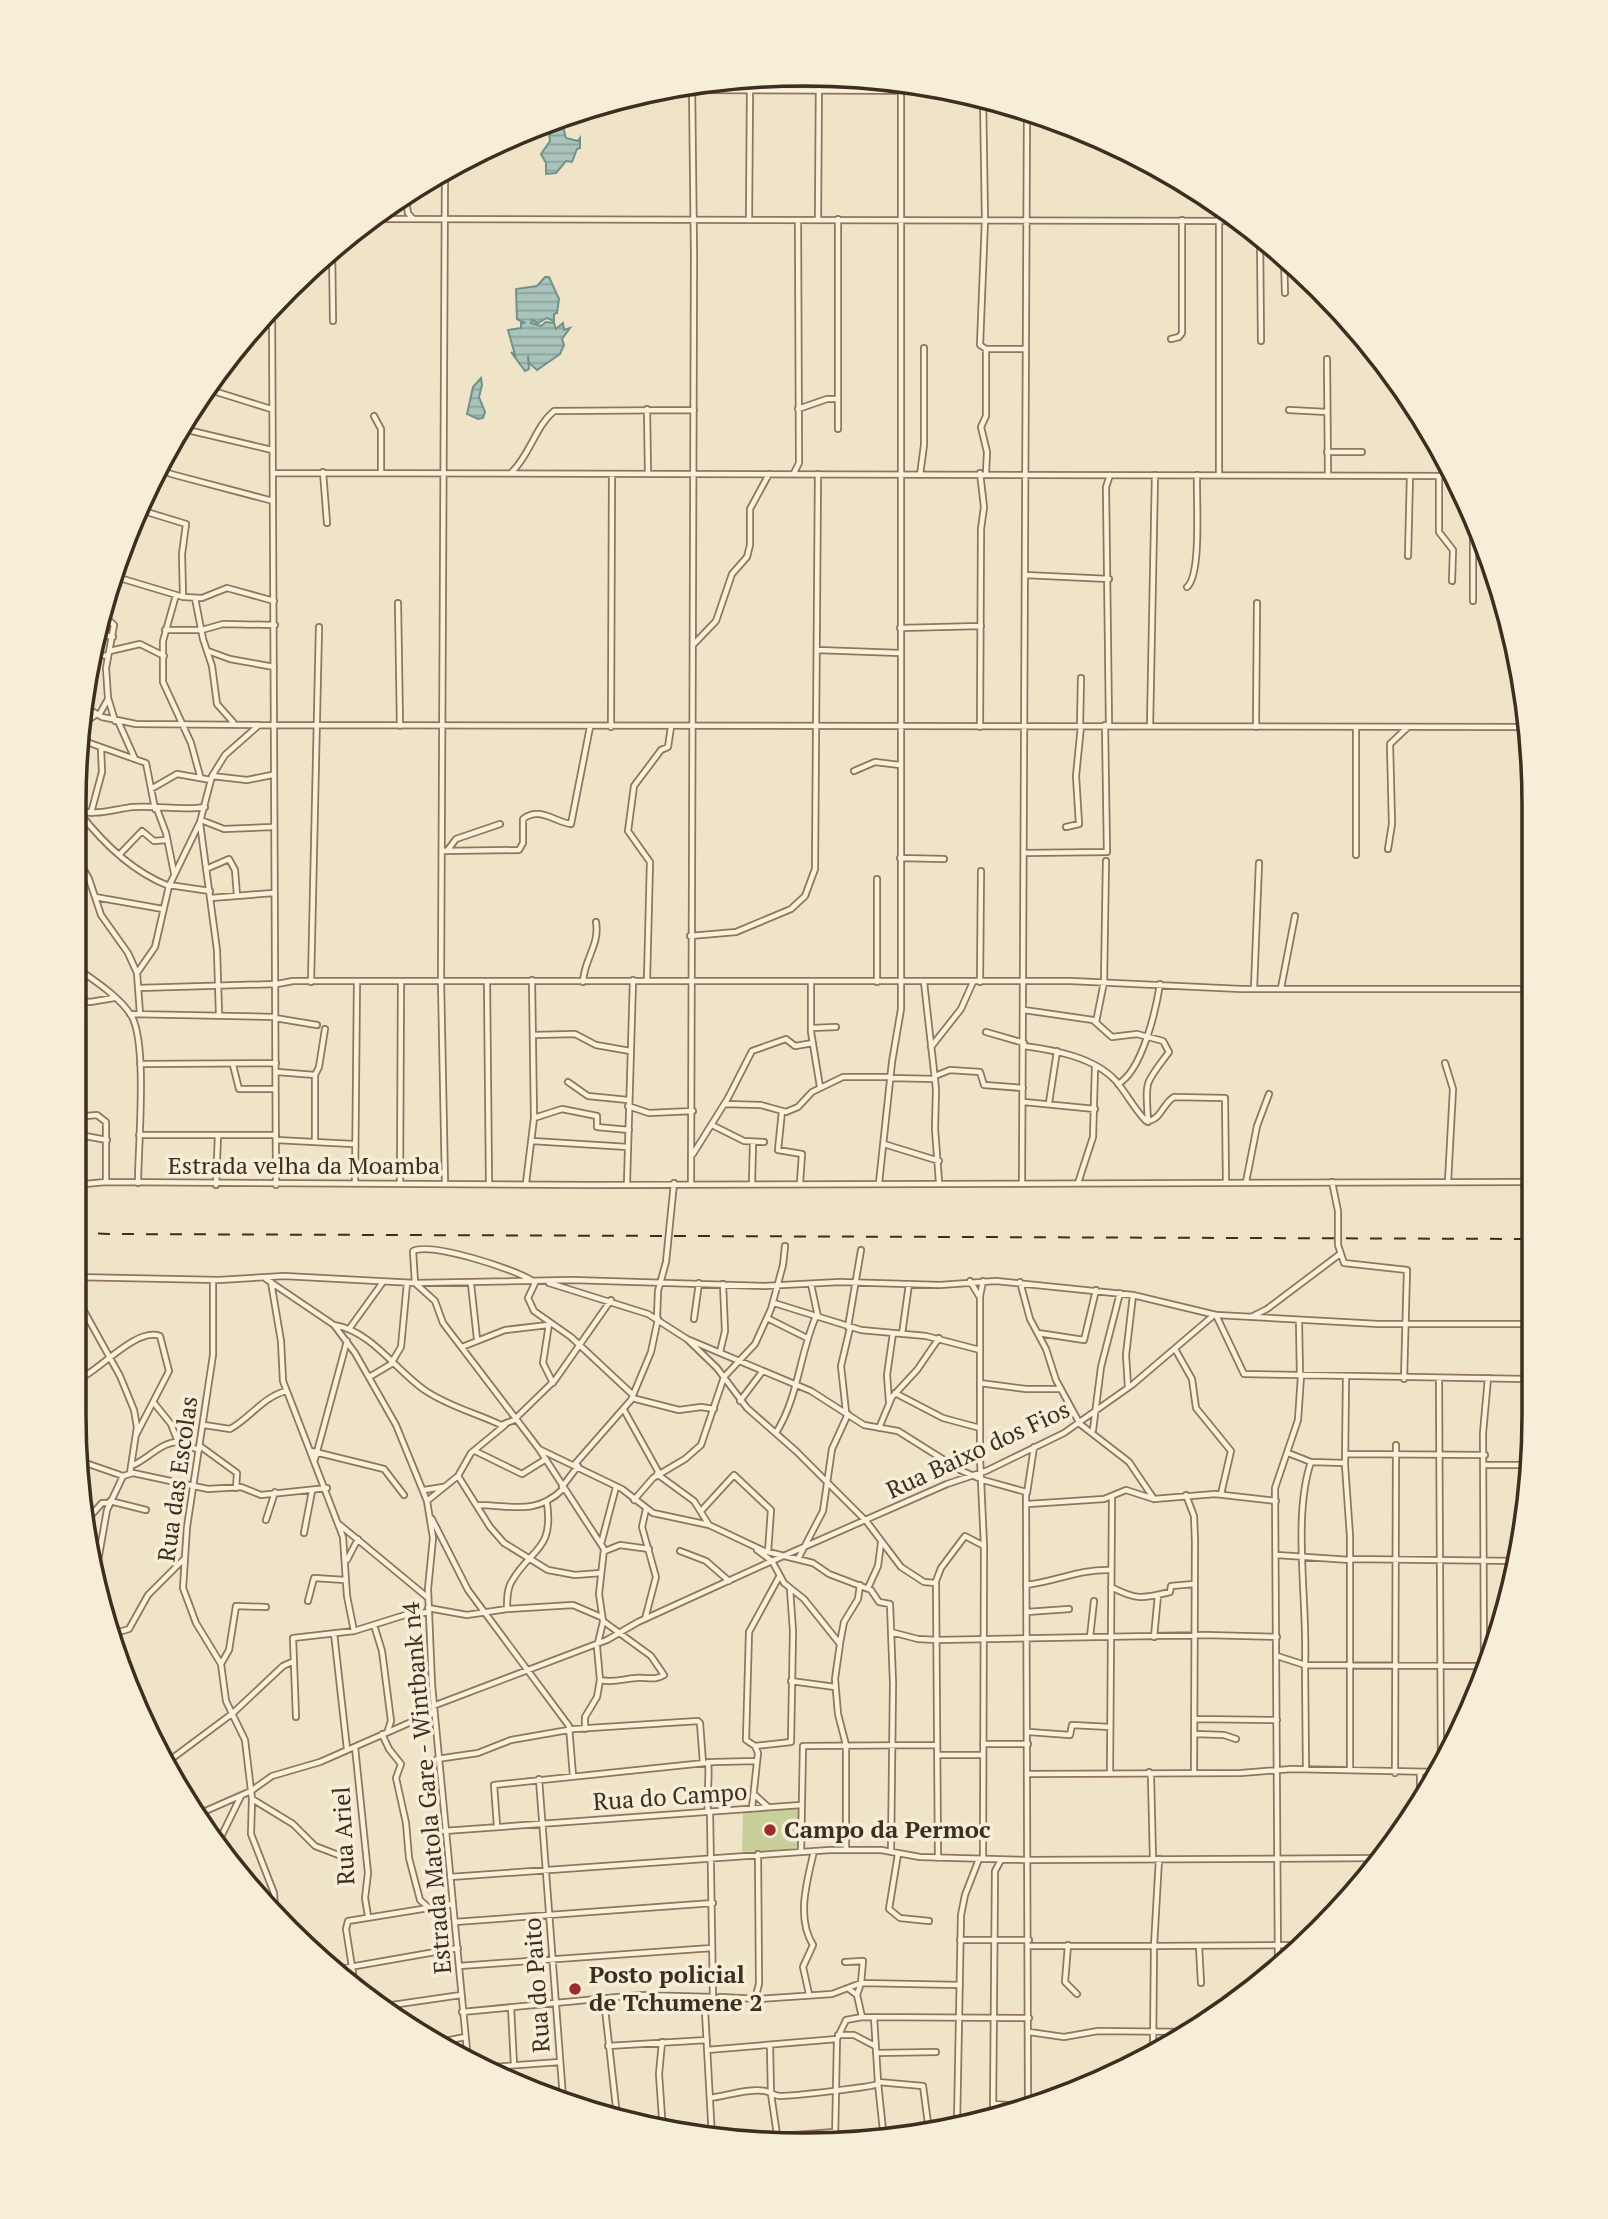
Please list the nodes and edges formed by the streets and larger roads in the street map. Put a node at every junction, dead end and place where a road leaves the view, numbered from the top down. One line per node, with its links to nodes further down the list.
1 (819, 86): 5 (street)
2 (732, 90): 3 (street)
3 (736, 90): 4 (street)
4 (748, 90): 5 (street); 16 (street)
5 (819, 91): 6 (street); 18 (street)
6 (889, 91)
7 (901, 93): 21 (street)
8 (692, 95): 20 (street)
9 (983, 109): 22 (street)
10 (1027, 121): 23 (street)
11 (445, 182): 13 (street)
12 (407, 206): 15 (street)
13 (445, 216): 15 (street); 20 (street); 57 (street)
14 (388, 219): 15 (street)
15 (413, 219)
16 (749, 219): 17 (street); 20 (street)
17 (798, 219): 18 (street); 43 (street)
18 (818, 219): 19 (street)
19 (838, 219): 21 (street); 40 (street)
20 (694, 220): 44 (street)
21 (902, 220): 22 (street); 69 (street)
22 (985, 220): 23 (street); 36 (street)
23 (1026, 220): 24 (street); 37 (street)
24 (1182, 220): 25 (street); 33 (street)
25 (1219, 221): 26 (street); 75 (street)
26 (1223, 221)
27 (1260, 250): 34 (street)
28 (332, 262): 31 (street)
29 (1284, 270): 30 (street)
30 (1284, 293)
31 (334, 321)
32 (272, 322): 41 (street)
33 (1171, 339)
34 (1261, 341)
35 (924, 348): 70 (street)
36 (986, 349): 37 (street); 67 (street)
37 (1026, 349): 71 (street)
38 (1327, 359): 46 (street)
39 (216, 392): 41 (street)
40 (838, 399): 43 (street); 48 (street)
41 (271, 409): 50 (street)
42 (647, 409): 44 (street); 58 (street); 60 (street)
43 (798, 409): 53 (street)
44 (694, 410): 65 (street)
45 (1289, 410): 46 (street)
46 (1327, 412): 51 (street)
47 (374, 416): 56 (street)
48 (838, 429)
49 (191, 431): 50 (street)
50 (272, 450): 59 (street)
51 (1327, 452): 52 (street); 76 (street)
52 (1363, 453)
53 (799, 463): 62 (street); 63 (street)
54 (167, 472): 81 (street)
55 (323, 472): 56 (street); 59 (street); 83 (street)
56 (382, 472): 57 (street)
57 (444, 472): 58 (street); 128 (street)
58 (512, 472): 64 (street)
59 (273, 473): 81 (street)
60 (648, 473): 64 (street); 65 (street)
61 (769, 473): 62 (street); 65 (street); 107 (street)
62 (793, 473): 63 (street)
63 (808, 473): 66 (street)
64 (612, 474): 135 (street)
65 (693, 474): 107 (street)
66 (818, 474): 69 (street); 108 (street)
67 (984, 474): 70 (street); 71 (street); 100 (street)
68 (1110, 474): 72 (street); 73 (street); 80 (street)
69 (900, 475): 70 (street); 102 (street)
70 (920, 475)
71 (1025, 475): 72 (street); 86 (street)
72 (1102, 475): 80 (street)
73 (1155, 475): 74 (street); 131 (street)
74 (1197, 475): 75 (street); 90 (street)
75 (1219, 475): 76 (street)
76 (1328, 476): 77 (street)
77 (1410, 476): 78 (street); 85 (street)
78 (1439, 476): 79 (street); 89 (street)
79 (1443, 476)
80 (1107, 481): 88 (street)
81 (273, 501): 94 (street)
82 (148, 512): 92 (street)
83 (327, 523)
84 (1474, 545): 95 (street)
85 (1408, 556)
86 (1025, 575): 88 (street); 140 (street)
87 (122, 579): 91 (street)
88 (1109, 579): 125 (street)
89 (1452, 581)
90 (1187, 587)
91 (176, 595): 92 (street); 103 (street)
92 (183, 597): 93 (street)
93 (195, 598): 94 (street); 104 (street)
94 (274, 601): 99 (street)
95 (1473, 601)
96 (398, 603): 127 (street)
97 (1257, 603): 132 (street)
98 (110, 620): 106 (street)
99 (275, 625): 104 (street); 114 (street)
100 (981, 626): 102 (street); 139 (street)
101 (319, 627): 124 (street)
102 (900, 628): 110 (street)
103 (165, 630): 104 (street); 113 (street)
104 (202, 630): 109 (street)
105 (106, 635): 106 (street)
106 (113, 637): 112 (street)
107 (692, 646): 129 (street)
108 (817, 650): 110 (street); 137 (street)
109 (208, 651): 114 (street); 122 (street)
110 (900, 653): 138 (street)
111 (102, 654): 112 (street)
112 (109, 654): 113 (street); 116 (street)
113 (164, 656): 121 (street)
114 (275, 667): 126 (street)
115 (1081, 678): 130 (street)
116 (108, 698): 118 (street); 120 (street)
117 (92, 711): 118 (street)
118 (98, 714): 119 (street); 120 (street)
119 (91, 718)
120 (117, 721): 121 (street); 145 (street)
121 (182, 723): 122 (street); 149 (street)
122 (234, 723): 123 (street)
123 (259, 725): 126 (street); 150 (street)
124 (317, 725): 126 (street); 127 (street); 196 (street)
125 (1107, 725): 130 (street); 131 (street); 164 (street)
126 (273, 726): 148 (street)
127 (400, 726): 128 (street)
128 (443, 726): 134 (street); 163 (street)
129 (692, 726): 136 (street); 137 (street); 184 (street)
130 (1081, 726): 140 (street); 160 (street)
131 (1150, 726): 132 (street)
132 (1256, 726): 141 (street)
133 (1409, 726): 141 (street); 142 (street); 162 (street)
134 (590, 727): 135 (street); 163 (street)
135 (611, 727): 136 (street)
136 (671, 727): 189 (street)
137 (818, 727): 138 (street); 184 (street)
138 (900, 727): 139 (street); 146 (street)
139 (980, 727): 140 (street)
140 (1024, 727): 164 (street)
141 (1356, 727): 166 (street)
142 (1518, 727)
143 (88, 743): 144 (street)
144 (102, 749): 145 (street); 155 (street)
145 (135, 760): 151 (street)
146 (900, 765): 147 (street); 167 (street)
147 (854, 771)
148 (272, 775): 150 (street); 159 (street)
149 (200, 776): 150 (street); 151 (street)
150 (212, 778): 152 (street)
151 (151, 789): 153 (street)
152 (205, 807): 153 (street); 157 (street)
153 (156, 809): 155 (street); 161 (street)
154 (86, 812): 155 (street)
155 (91, 813)
156 (86, 820): 165 (street)
157 (200, 821): 159 (street); 171 (street); 174 (street)
158 (500, 824): 163 (street)
159 (272, 827): 177 (street)
160 (1066, 827)
161 (167, 840): 165 (street); 174 (street)
162 (1388, 849)
163 (445, 851): 193 (street)
164 (1024, 853): 203 (street)
165 (120, 855): 176 (street)
166 (1356, 855)
167 (900, 858): 168 (street); 199 (street)
168 (944, 859)
169 (1106, 861): 204 (street)
170 (1259, 863): 209 (street)
171 (206, 869): 178 (street); 179 (street)
172 (981, 871): 202 (street)
173 (86, 873): 180 (street)
174 (174, 874): 176 (street)
175 (877, 879): 198 (street)
176 (169, 885): 178 (street); 181 (street)
177 (273, 893): 179 (street); 205 (street)
178 (210, 895): 179 (street); 207 (street)
179 (237, 896)
180 (95, 897): 181 (street); 185 (street)
181 (163, 909): 185 (street)
182 (1295, 916): 210 (street)
183 (596, 922): 197 (street)
184 (690, 936): 190 (street)
185 (137, 973): 208 (street)
186 (86, 975): 212 (street)
187 (532, 980): 194 (street); 197 (street); 226 (street)
188 (633, 980): 189 (street); 197 (street); 230 (street)
189 (647, 980): 190 (street)
190 (692, 980): 195 (street); 252 (street)
191 (357, 981): 192 (street); 196 (street); 268 (street)
192 (401, 981): 193 (street); 294 (street)
193 (441, 981): 194 (street); 283 (street)
194 (487, 981): 284 (street)
195 (811, 981): 198 (street); 222 (street)
196 (311, 982): 205 (street)
197 (583, 982)
198 (877, 982): 199 (street)
199 (900, 982): 200 (street); 239 (street)
200 (924, 982): 201 (street); 229 (street)
201 (973, 982): 202 (street); 229 (street)
202 (980, 982): 203 (street)
203 (1024, 982): 204 (street); 214 (street)
204 (1104, 982): 206 (street); 219 (street)
205 (274, 984): 207 (street); 218 (street)
206 (1160, 984): 209 (street); 225 (street)
207 (218, 986): 208 (street); 217 (street)
208 (138, 988): 216 (street)
209 (1254, 988): 210 (street)
210 (1281, 988): 211 (street)
211 (1522, 989)
212 (115, 997): 213 (street); 215 (street)
213 (86, 1002)
214 (1024, 1010): 219 (street); 228 (street)
215 (130, 1014): 216 (street); 234 (street)
216 (139, 1014): 217 (street)
217 (219, 1014): 218 (street)
218 (275, 1017): 220 (street); 232 (street)
219 (1096, 1021): 225 (street)
220 (317, 1025)
221 (836, 1027): 222 (street)
222 (811, 1028): 227 (street)
223 (325, 1029): 238 (street)
224 (986, 1032): 228 (street)
225 (1146, 1034): 242 (street); 256 (street)
226 (533, 1035): 230 (street); 255 (street)
227 (813, 1043): 243 (street); 250 (street)
228 (1024, 1044): 231 (street); 244 (street)
229 (931, 1048): 240 (street)
230 (630, 1051): 248 (street)
231 (1057, 1051): 236 (street); 249 (street)
232 (276, 1063): 235 (street); 237 (street)
233 (1445, 1063): 280 (street)
234 (140, 1064): 235 (street); 259 (street)
235 (230, 1064): 245 (street)
236 (1095, 1066): 242 (street); 251 (street)
237 (277, 1072): 238 (street); 245 (street)
238 (315, 1075): 265 (street)
239 (890, 1077): 240 (street); 243 (street); 269 (street)
240 (935, 1077): 244 (street); 272 (street)
241 (568, 1082): 248 (street)
242 (1118, 1084): 256 (street)
243 (820, 1087): 253 (street)
244 (1023, 1088): 247 (street)
245 (275, 1089): 262 (street)
246 (1269, 1094): 278 (street)
247 (1024, 1102): 249 (street); 276 (street)
248 (628, 1103): 252 (street); 258 (street)
249 (1049, 1103): 251 (street)
250 (725, 1104): 253 (street); 257 (street)
251 (1096, 1109): 292 (street)
252 (693, 1111): 271 (street)
253 (782, 1111): 290 (street)
254 (86, 1115): 263 (street)
255 (534, 1118): 258 (street); 264 (street)
256 (1149, 1122): 277 (street)
257 (712, 1125): 266 (street); 271 (street)
258 (629, 1130): 270 (street)
259 (139, 1135): 260 (street); 282 (street)
260 (218, 1135): 262 (street); 295 (street)
261 (86, 1137): 263 (street)
262 (276, 1138): 265 (street); 296 (street)
263 (107, 1140): 274 (street)
264 (532, 1141): 270 (street); 285 (street)
265 (315, 1142): 268 (street)
266 (753, 1142): 267 (street); 289 (street)
267 (764, 1142)
268 (353, 1144): 293 (street)
269 (884, 1144): 272 (street); 291 (street)
270 (628, 1147): 286 (street)
271 (692, 1156): 288 (street)
272 (939, 1161): 275 (street)
273 (1522, 1181): 280 (street, Estrada velha da Moamba)
274 (106, 1182): 281 (street, Estrada velha da Moamba); 282 (street, Estrada velha da Moamba)
275 (939, 1182): 276 (street, Estrada velha da Moamba); 291 (street, Estrada velha da Moamba)
276 (1022, 1182): 292 (street, Estrada velha da Moamba)
277 (1226, 1182): 278 (street, Estrada velha da Moamba); 292 (street, Estrada velha da Moamba)
278 (1246, 1182): 279 (street, Estrada velha da Moamba)
279 (1332, 1182): 280 (street, Estrada velha da Moamba); 299 (street)
280 (1448, 1182)
281 (86, 1183)
282 (138, 1183): 295 (street, Estrada velha da Moamba)
283 (445, 1183): 284 (street, Estrada velha da Moamba); 294 (street, Estrada velha da Moamba)
284 (489, 1183): 285 (street, Estrada velha da Moamba)
285 (526, 1183): 286 (street, Estrada velha da Moamba)
286 (627, 1183): 287 (street, Estrada velha da Moamba)
287 (674, 1183): 288 (street, Estrada velha da Moamba); 314 (street)
288 (691, 1183): 289 (street, Estrada velha da Moamba)
289 (752, 1183): 290 (street, Estrada velha da Moamba)
290 (800, 1183): 291 (street, Estrada velha da Moamba)
291 (880, 1183)
292 (1078, 1183)
293 (355, 1184): 294 (street, Estrada velha da Moamba); 296 (street, Estrada velha da Moamba)
294 (400, 1184)
295 (216, 1185): 296 (street, Estrada velha da Moamba)
296 (276, 1185)
297 (785, 1246): 318 (street)
298 (861, 1250): 312 (street)
299 (1340, 1254): 330 (street); 334 (street)
300 (86, 1276): 301 (street)
301 (213, 1280): 302 (street); 382 (street, Rua das Escolas)
302 (268, 1280): 306 (street); 336 (street, Estrada Matola Gare - Wintbank n4); 370 (street)
303 (534, 1281): 307 (street); 310 (street); 313 (street); 333 (street)
304 (970, 1281): 305 (street); 317 (street); 322 (street)
305 (983, 1281): 308 (street); 322 (street)
306 (383, 1282): 309 (street); 338 (street)
307 (545, 1282): 314 (street); 323 (street)
308 (1020, 1282): 319 (street); 340 (street)
309 (407, 1283): 310 (street); 354 (street)
310 (415, 1283): 313 (street); 348 (street)
311 (699, 1283): 314 (street); 315 (street); 331 (street)
312 (854, 1283): 316 (street); 317 (street); 337 (street)
313 (471, 1284): 344 (street)
314 (659, 1284): 328 (street)
315 (723, 1284): 318 (street); 351 (street)
316 (811, 1284): 318 (street); 326 (street)
317 (909, 1284): 341 (street)
318 (776, 1286): 324 (street)
319 (1096, 1290): 320 (street); 340 (street)
320 (1120, 1293): 321 (street); 378 (street)
321 (1133, 1295): 325 (street); 368 (street)
322 (979, 1296): 350 (street)
323 (611, 1300): 328 (street); 347 (street)
324 (773, 1303): 326 (street); 329 (street)
325 (1216, 1315): 330 (street); 349 (street, Rua Baixo dos Fios); 358 (street)
326 (817, 1316): 337 (street); 342 (street)
327 (86, 1318): 352 (street)
328 (658, 1318): 345 (street); 372 (street)
329 (767, 1318): 342 (street); 353 (street)
330 (1247, 1318): 332 (street)
331 (694, 1320)
332 (1299, 1321): 334 (street); 358 (street)
333 (549, 1323): 344 (street); 347 (street); 365 (street)
334 (1406, 1324): 335 (street); 363 (street)
335 (1522, 1324)
336 (334, 1325): 338 (street); 346 (street, Estrada Matola Gare - Wintbank n4)
337 (849, 1327): 339 (street); 379 (street)
338 (349, 1329): 354 (street)
339 (893, 1333): 341 (street); 375 (street)
340 (1037, 1333): 369 (street)
341 (902, 1334): 343 (street)
342 (807, 1338): 367 (street)
343 (939, 1338): 350 (street); 371 (street)
344 (477, 1339): 348 (street)
345 (687, 1339): 351 (street); 359 (street)
346 (347, 1341): 357 (street, Estrada Matola Gare - Wintbank n4); 398 (street)
347 (580, 1345): 365 (street); 372 (street)
348 (462, 1347): 380 (street)
349 (1175, 1349): 368 (street, Rua Baixo dos Fios); 431 (street)
350 (980, 1350): 366 (street)
351 (720, 1352): 353 (street)
352 (111, 1357): 356 (street); 374 (street); 389 (street)
353 (740, 1360): 355 (street); 359 (street)
354 (393, 1362): 357 (street); 383 (street)
355 (762, 1371): 367 (street); 373 (street)
356 (86, 1375)
357 (372, 1376): 427 (street, Estrada Matola Gare - Wintbank n4)
358 (1300, 1376): 360 (street); 399 (street)
359 (724, 1377): 373 (street); 376 (street)
360 (1346, 1378): 363 (street); 400 (street)
361 (1439, 1378): 362 (street); 363 (street); 403 (street)
362 (1488, 1378): 364 (street); 402 (street)
363 (1404, 1379)
364 (1522, 1380)
365 (552, 1383): 380 (street)
366 (980, 1383): 369 (street); 385 (street)
367 (798, 1385): 379 (street); 388 (street)
368 (1128, 1388): 378 (street, Rua Baixo dos Fios)
369 (1061, 1389): 381 (street)
370 (286, 1391): 382 (street); 396 (street)
371 (895, 1393): 375 (street); 385 (street)
372 (632, 1396): 376 (street); 377 (street)
373 (740, 1401): 388 (street)
374 (153, 1403): 389 (street); 390 (street)
375 (889, 1404): 384 (street)
376 (714, 1409): 415 (street)
377 (624, 1410): 409 (street); 415 (street)
378 (1097, 1411): 381 (street, Rua Baixo dos Fios); 386 (street)
379 (847, 1414): 384 (street); 422 (street)
380 (516, 1419): 383 (street); 395 (street)
381 (1080, 1424): 386 (street); 393 (street, Rua Baixo dos Fios)
382 (204, 1425): 387 (street, Rua das Escolas)
383 (505, 1426): 397 (street)
384 (879, 1428): 417 (street)
385 (980, 1428): 413 (street)
386 (1093, 1431): 435 (street)
387 (202, 1433): 391 (street); 394 (street, Rua das Escolas)
388 (776, 1433): 422 (street)
389 (136, 1435): 412 (street)
390 (177, 1442): 391 (street); 412 (street)
391 (187, 1443): 394 (street)
392 (1396, 1445): 401 (street)
393 (1034, 1447): 413 (street, Rua Baixo dos Fios); 430 (street)
394 (200, 1448): 420 (street, Rua das Escolas); 424 (street)
395 (539, 1449): 404 (street); 409 (street)
396 (311, 1451): 398 (street); 405 (street)
397 (474, 1451): 404 (street); 418 (street)
398 (318, 1453): 405 (street); 432 (street)
399 (1288, 1453): 406 (street); 438 (street)
400 (1345, 1454): 401 (street); 407 (street)
401 (1396, 1455): 403 (street); 469 (street)
402 (1485, 1455): 403 (street); 410 (street)
403 (1440, 1456): 472 (street)
404 (546, 1459): 426 (street)
405 (314, 1460): 425 (street)
406 (1311, 1462): 407 (street); 466 (street)
407 (1345, 1463): 471 (street)
408 (87, 1464): 416 (street)
409 (576, 1465): 421 (street); 426 (street)
410 (1485, 1465): 411 (street); 474 (street)
411 (1521, 1465)
412 (131, 1466): 414 (street)
413 (981, 1472): 417 (street, Rua Baixo dos Fios); 419 (street)
414 (130, 1473): 416 (street); 420 (street)
415 (658, 1473): 436 (street); 445 (street)
416 (124, 1475): 439 (street)
417 (971, 1475): 419 (street); 449 (street, Rua Baixo dos Fios)
418 (458, 1476): 423 (street); 442 (street)
419 (982, 1480): 430 (street); 456 (street)
420 (192, 1485): 424 (street); 467 (street, Rua das Escolas)
421 (616, 1486): 436 (street); 455 (street)
422 (828, 1486): 449 (street); 459 (street)
423 (443, 1487): 427 (street); 437 (street)
424 (236, 1488): 429 (street)
425 (327, 1488): 428 (street); 450 (street)
426 (563, 1488): 440 (street); 455 (street)
427 (423, 1490): 437 (street, Estrada Matola Gare - Wintbank n4)
428 (312, 1491): 429 (street); 452 (street)
429 (275, 1492): 448 (street)
430 (1027, 1494): 441 (street)
431 (1221, 1494): 433 (street); 438 (street)
432 (404, 1495)
433 (1186, 1495): 435 (street); 485 (street)
434 (1112, 1496): 435 (street); 441 (street); 479 (street)
435 (1154, 1499)
436 (634, 1500): 443 (street)
437 (428, 1501): 447 (street, Estrada Matola Gare - Wintbank n4)
438 (1276, 1501): 464 (street)
439 (110, 1502): 444 (street); 446 (street); 460 (street)
440 (547, 1503): 442 (street); 470 (street)
441 (1028, 1504): 487 (street)
442 (477, 1505): 470 (street)
443 (646, 1509): 451 (street); 458 (street)
444 (146, 1510)
445 (701, 1511): 451 (street); 463 (street)
446 (93, 1514)
447 (431, 1518): 492 (street, Estrada Matola Gare - Wintbank n4); 500 (street)
448 (266, 1520)
449 (867, 1522): 454 (street); 459 (street, Rua Baixo dos Fios)
450 (339, 1525): 453 (street); 476 (street)
451 (709, 1525): 457 (street)
452 (304, 1533)
453 (358, 1539): 476 (street); 492 (street)
454 (881, 1541): 484 (street); 489 (street)
455 (601, 1544): 461 (street)
456 (984, 1546): 484 (street); 516 (street)
457 (754, 1547): 463 (street); 473 (street)
458 (649, 1549): 461 (street); 502 (street)
459 (801, 1550): 465 (street, Rua Baixo dos Fios); 468 (street)
460 (99, 1551)
461 (605, 1551): 480 (street)
462 (680, 1551): 483 (street)
463 (768, 1552): 465 (street)
464 (1277, 1555): 466 (street); 515 (street)
465 (786, 1556): 468 (street); 473 (street, Rua Baixo dos Fios)
466 (1304, 1558): 471 (street); 525 (street)
467 (184, 1559): 506 (street); 524 (street, Rua das Escolas)
468 (798, 1559): 486 (street)
469 (1395, 1559): 471 (street); 472 (street); 527 (street)
470 (531, 1560): 480 (street); 496 (street)
471 (1350, 1560): 526 (street)
472 (1439, 1560): 474 (street); 528 (street)
473 (772, 1561): 477 (street, Rua Baixo dos Fios); 478 (street)
474 (1484, 1561): 475 (street); 521 (street)
475 (1507, 1561)
476 (346, 1562): 482 (street)
477 (764, 1566): 478 (street); 483 (street)
478 (775, 1567): 481 (street)
479 (1111, 1570): 487 (street); 488 (street)
480 (601, 1573): 501 (street)
481 (780, 1576): 490 (street); 551 (street)
482 (346, 1580): 493 (street); 505 (street)
483 (730, 1582): 502 (street)
484 (935, 1583): 518 (street)
485 (1194, 1584): 491 (street); 514 (street)
486 (860, 1585): 489 (street); 520 (street)
487 (1026, 1585): 499 (street)
488 (1111, 1587): 491 (street); 512 (street)
489 (868, 1588): 507 (street)
490 (790, 1589): 520 (street); 532 (street)
491 (1158, 1595): 513 (street)
492 (428, 1597): 498 (street, Estrada Matola Gare - Wintbank n4)
493 (309, 1601)
494 (1094, 1601): 511 (street)
495 (266, 1607): 524 (street)
496 (507, 1609): 500 (street); 501 (street)
497 (1069, 1609): 499 (street)
498 (428, 1610): 500 (street); 503 (street); 534 (street, Estrada Matola Gare - Wintbank n4)
499 (1027, 1612): 517 (street)
500 (486, 1613): 530 (street)
501 (602, 1619): 504 (street); 519 (street)
502 (645, 1619): 509 (street)
503 (374, 1625): 505 (street); 544 (street)
504 (612, 1630): 509 (street); 510 (street)
505 (354, 1631): 508 (street)
506 (120, 1632)
507 (891, 1632): 518 (street); 552 (street)
508 (334, 1633): 523 (street); 554 (street)
509 (618, 1633): 510 (street); 531 (street)
510 (613, 1637): 519 (street)
511 (1090, 1637): 512 (street); 517 (street)
512 (1110, 1637): 513 (street); 539 (street)
513 (1154, 1637): 514 (street)
514 (1194, 1637): 515 (street); 537 (street)
515 (1277, 1637): 522 (street)
516 (982, 1639): 517 (street); 518 (street); 546 (street)
517 (1027, 1639): 542 (street)
518 (937, 1640): 549 (street)
519 (598, 1642): 530 (street); 531 (street)
520 (840, 1644): 533 (street)
521 (1485, 1644)
522 (1277, 1656): 525 (street); 538 (street)
523 (292, 1662): 535 (street); 536 (street)
524 (221, 1664): 535 (street, Rua das Escolas)
525 (1305, 1665): 526 (street); 562 (street)
526 (1349, 1665): 527 (street); 564 (street)
527 (1394, 1665): 528 (street); 566 (street)
528 (1439, 1665): 529 (street); 553 (street)
529 (1476, 1667)
530 (526, 1670): 534 (street); 540 (street)
531 (600, 1680): 541 (street)
532 (791, 1681): 533 (street); 551 (street)
533 (835, 1687): 548 (street)
534 (434, 1709): 544 (street); 559 (street, Estrada Matola Gare - Wintbank n4)
535 (233, 1713): 558 (street); 576 (street, Rua das Escolas)
536 (296, 1717)
537 (1195, 1719): 538 (street); 543 (street)
538 (1277, 1720): 563 (street)
539 (1110, 1727): 542 (street); 569 (street)
540 (570, 1730): 541 (street); 559 (street); 572 (street)
541 (585, 1730): 561 (street)
542 (1028, 1732): 547 (street)
543 (1195, 1734): 545 (street); 565 (street)
544 (382, 1735): 550 (street); 608 (street)
545 (1236, 1740)
546 (983, 1744): 547 (street); 557 (street)
547 (1028, 1744): 568 (street)
548 (846, 1745): 552 (street); 578 (street); 587 (street)
549 (937, 1745): 552 (street); 556 (street)
550 (355, 1746): 554 (street); 555 (street, Rua Ariel)
551 (755, 1746): 560 (street)
552 (893, 1746): 590 (street)
553 (1440, 1748)
554 (348, 1749): 555 (street); 576 (street)
555 (354, 1753): 610 (street, Rua Ariel)
556 (938, 1755): 557 (street); 594 (street)
557 (983, 1755): 596 (street)
558 (173, 1758)
559 (437, 1759): 585 (street, Estrada Matola Gare - Wintbank n4)
560 (757, 1761): 561 (street); 577 (street)
561 (705, 1763): 572 (street); 582 (street)
562 (1306, 1769): 563 (street); 564 (street)
563 (1276, 1770): 565 (street); 600 (street)
564 (1350, 1770): 566 (street)
565 (1194, 1772): 570 (street)
566 (1395, 1773): 571 (street)
567 (1427, 1773): 571 (street)
568 (1028, 1774): 569 (street); 599 (street)
569 (1110, 1774): 570 (street)
570 (1150, 1774): 597 (street)
571 (1420, 1774): 574 (street)
572 (573, 1776): 573 (street)
573 (539, 1780): 583 (street, Rua do Paito); 584 (street)
574 (1420, 1784)
575 (243, 1795): 576 (street); 581 (street); 586 (street)
576 (252, 1796): 601 (street); 605 (street, Rua das Escolas)
577 (756, 1796): 579 (street); 580 (street)
578 (802, 1805): 579 (street, Rua do Campo); 588 (street)
579 (768, 1808): 580 (street, Rua do Campo)
580 (752, 1809): 582 (street, Rua do Campo)
581 (205, 1811)
582 (709, 1812): 583 (street, Rua do Campo); 593 (street)
583 (541, 1824): 584 (street, Rua do Campo); 602 (street, Rua do Paito)
584 (498, 1826): 585 (street, Rua do Campo)
585 (444, 1832): 604 (street, Estrada Matola Gare - Wintbank n4)
586 (222, 1836)
587 (846, 1850): 589 (street); 590 (street)
588 (802, 1851): 589 (street); 591 (street)
589 (814, 1851): 634 (street)
590 (891, 1852): 592 (street)
591 (758, 1854): 593 (street); 639 (street)
592 (898, 1854): 594 (street); 611 (street)
593 (711, 1857): 602 (street); 606 (street)
594 (938, 1858): 596 (street)
595 (1369, 1858): 600 (street)
596 (983, 1859): 598 (street); 603 (street); 613 (street)
597 (1156, 1859): 599 (street); 600 (street); 619 (street)
598 (1001, 1860): 599 (street); 603 (street)
599 (1029, 1860): 615 (street)
600 (1277, 1860): 616 (street)
601 (353, 1866)
602 (544, 1869): 604 (street); 609 (street, Rua do Paito)
603 (995, 1871): 614 (street)
604 (450, 1877): 607 (street, Estrada Matola Gare - Wintbank n4)
605 (274, 1900)
606 (713, 1903): 609 (street); 622 (street)
607 (453, 1904): 608 (street); 612 (street, Estrada Matola Gare - Wintbank n4)
608 (428, 1908): 610 (street)
609 (549, 1915): 612 (street); 624 (street, Rua do Paito)
610 (369, 1916): 626 (street)
611 (929, 1921)
612 (455, 1922): 621 (street, Estrada Matola Gare - Wintbank n4)
613 (960, 1940): 614 (street); 632 (street)
614 (994, 1940): 615 (street); 649 (street)
615 (1029, 1943): 618 (street); 647 (street)
616 (1277, 1944): 617 (street); 620 (street); 623 (street)
617 (1289, 1944)
618 (1068, 1945): 619 (street); 635 (street)
619 (1154, 1946): 620 (street); 651 (street)
620 (1199, 1946): 631 (street)
621 (458, 1948): 626 (street); 627 (street, Estrada Matola Gare - Wintbank n4)
622 (712, 1948): 624 (street); 638 (street)
623 (1277, 1955)
624 (553, 1958): 627 (street); 641 (street, Rua do Paito)
625 (845, 1962): 630 (street)
626 (352, 1966): 628 (street); 629 (street)
627 (459, 1966): 636 (street, Estrada Matola Gare - Wintbank n4)
628 (344, 1967)
629 (353, 1974)
630 (861, 1983): 632 (street); 633 (street); 637 (street)
631 (1201, 1983)
632 (960, 1984): 648 (street)
633 (849, 1989): 634 (street); 637 (street)
634 (810, 1994): 639 (street)
635 (1077, 1994)
636 (461, 1995): 642 (street); 644 (street, Estrada Matola Gare - Wintbank n4)
637 (857, 1995): 645 (street)
638 (715, 1997): 639 (street); 640 (street); 656 (street)
639 (755, 1999)
640 (604, 2000): 641 (street); 660 (street)
641 (557, 2004): 643 (street); 668 (street, Rua do Paito)
642 (395, 2005)
643 (511, 2007): 644 (street); 669 (street)
644 (462, 2012): 653 (street, Estrada Matola Gare - Wintbank n4)
645 (862, 2017): 646 (street); 654 (street)
646 (874, 2017): 648 (street); 662 (street)
647 (1028, 2018): 649 (street); 650 (street)
648 (960, 2019): 649 (street); 681 (street)
649 (994, 2019): 677 (street)
650 (1028, 2032): 651 (street); 676 (street)
651 (1154, 2032): 652 (street); 658 (street)
652 (1171, 2032)
653 (466, 2037): 655 (street); 663 (street, Estrada Matola Gare - Wintbank n4)
654 (838, 2037): 661 (street); 662 (street); 673 (street)
655 (451, 2040)
656 (707, 2040): 657 (street); 664 (street)
657 (662, 2042): 659 (street); 665 (street)
658 (1154, 2042)
659 (655, 2043): 660 (street); 665 (street)
660 (608, 2046): 679 (street)
661 (770, 2046): 664 (street); 674 (street)
662 (875, 2046): 667 (street)
663 (467, 2049)
664 (707, 2049): 675 (street)
665 (659, 2050): 682 (street)
666 (936, 2052): 667 (street)
667 (876, 2053): 671 (street)
668 (560, 2062): 669 (street); 672 (street, Rua do Paito)
669 (514, 2065): 670 (street)
670 (501, 2066)
671 (878, 2086): 673 (street); 683 (street); 685 (street)
672 (562, 2091)
673 (834, 2091): 674 (street); 687 (street)
674 (771, 2094): 675 (street); 686 (street)
675 (710, 2098): 684 (street)
676 (1026, 2098)
677 (993, 2104): 678 (street); 680 (street)
678 (1005, 2104)
679 (616, 2108)
680 (993, 2108)
681 (957, 2116)
682 (662, 2119)
683 (928, 2122)
684 (711, 2127)
685 (883, 2129)
686 (777, 2132)
687 (834, 2132): 688 (street)
688 (822, 2133)

